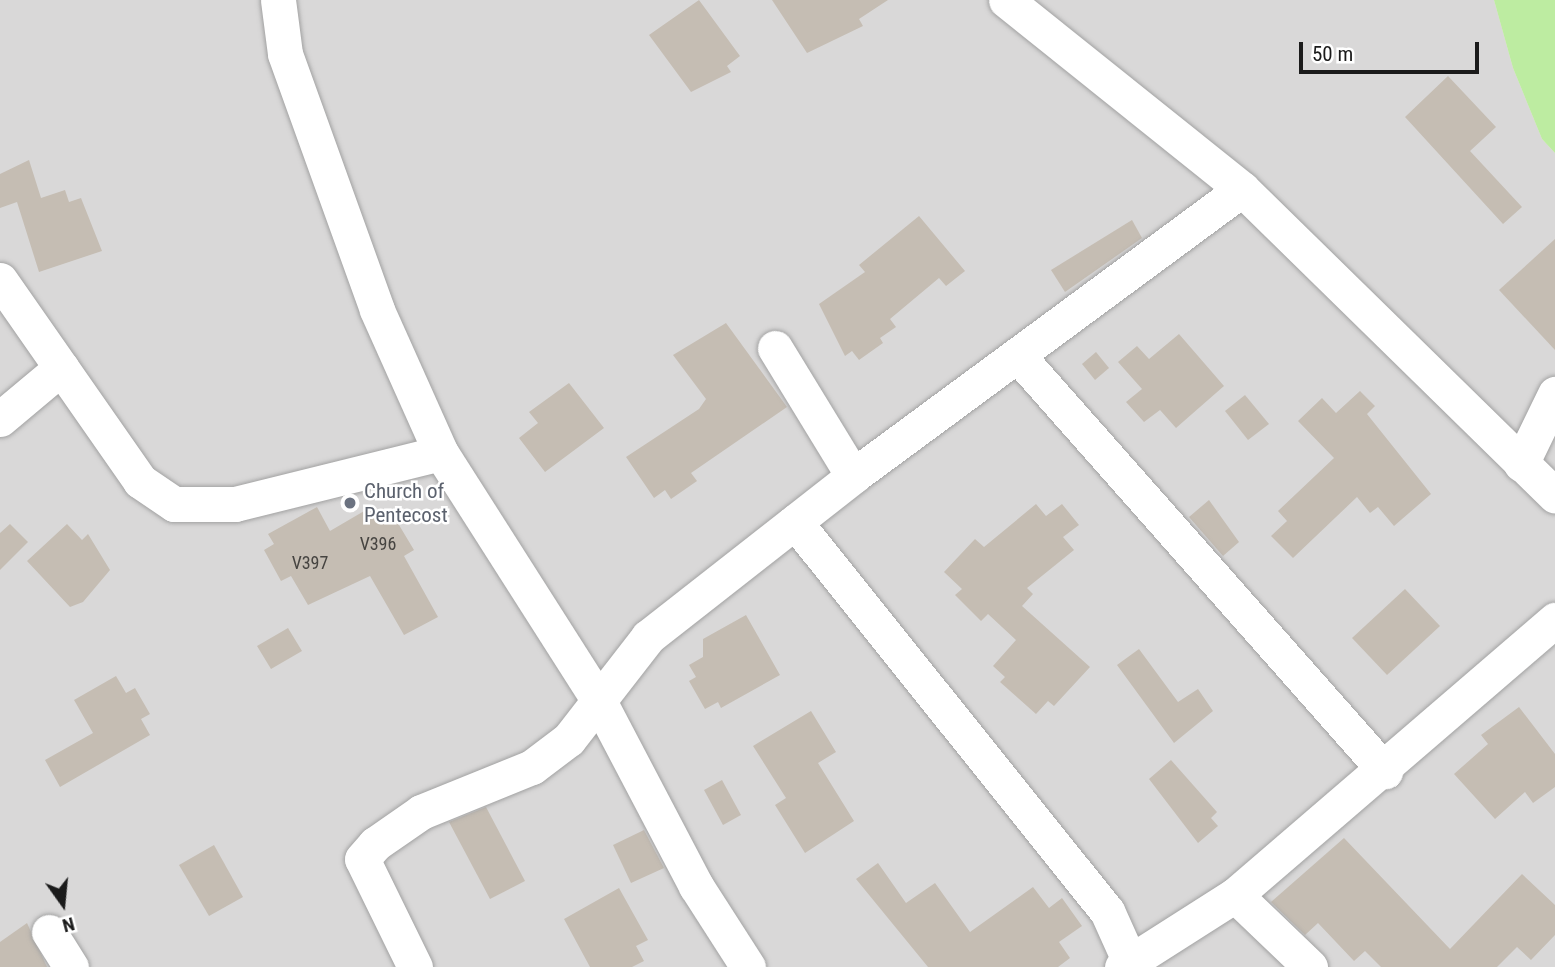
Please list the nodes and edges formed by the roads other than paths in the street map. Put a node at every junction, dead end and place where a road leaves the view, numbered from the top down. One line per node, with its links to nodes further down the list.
1 (278, 0): 10 (street)
2 (1006, 0): 3 (street)
3 (1242, 189): 6 (street); 11 (street)
4 (0, 280): 7 (street)
5 (775, 348): 12 (street)
6 (1019, 357): 12 (street); 17 (street)
7 (61, 368): 9 (street); 10 (street)
8 (1555, 394): 11 (street)
9 (0, 419)
10 (441, 453): 16 (street)
11 (1521, 464): 13 (street)
12 (853, 476): 14 (street)
13 (1555, 496)
14 (795, 522): 16 (street); 20 (street)
15 (1555, 620): 17 (street)
16 (600, 703): 22 (street); 23 (street)
17 (1385, 771): 18 (street)
18 (1236, 895): 20 (street); 24 (street)
19 (49, 932): 21 (street)
20 (1125, 964)
21 (71, 967)
22 (415, 967)
23 (748, 967)
24 (1310, 967)

